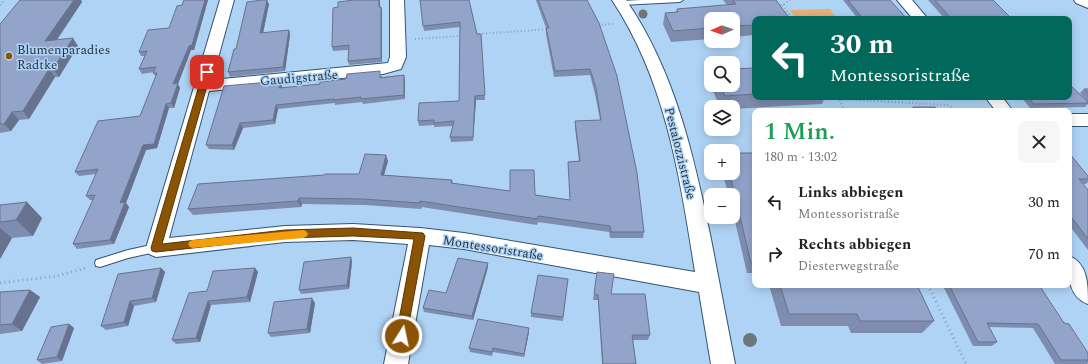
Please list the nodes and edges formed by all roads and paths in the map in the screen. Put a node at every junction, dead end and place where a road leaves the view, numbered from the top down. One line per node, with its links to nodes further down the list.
1 (5, 0): 11 (path)
2 (227, 0): 21 (street)
3 (397, 0): 20 (street)
4 (680, 0): 8 (lane)
5 (790, 0): 9 (path)
6 (904, 0): 14 (street)
7 (1081, 0): 10 (street)
8 (620, 2): 15 (street, Pestalozzistraße)
9 (783, 4): 12 (path); 13 (path)
10 (1088, 4)
11 (0, 5)
12 (776, 5)
13 (791, 16)
14 (918, 16)
15 (634, 22): 16 (path); 33 (street, Pestalozzistraße)
16 (592, 25)
17 (553, 28): 18 (path)
18 (476, 34)
19 (468, 35): 20 (path)
20 (398, 41): 21 (street, Gaudigstraße)
21 (203, 86): 29 (street)
22 (870, 100): 24 (path)
23 (996, 100): 25 (street)
24 (954, 108)
25 (1002, 108)
26 (1072, 120): 27 (street)
27 (1088, 120)
28 (420, 236): 29 (street, Montessoristraße); 33 (street, Montessoristraße); 36 (street)
29 (156, 248): 30 (lane)
30 (100, 263): 32 (path)
31 (1072, 270): 35 (street)
32 (0, 283)
33 (709, 284): 37 (street, Pestalozzistraße)
34 (929, 288): 38 (path)
35 (1088, 294)
36 (396, 364)
37 (723, 364)
38 (966, 364)

